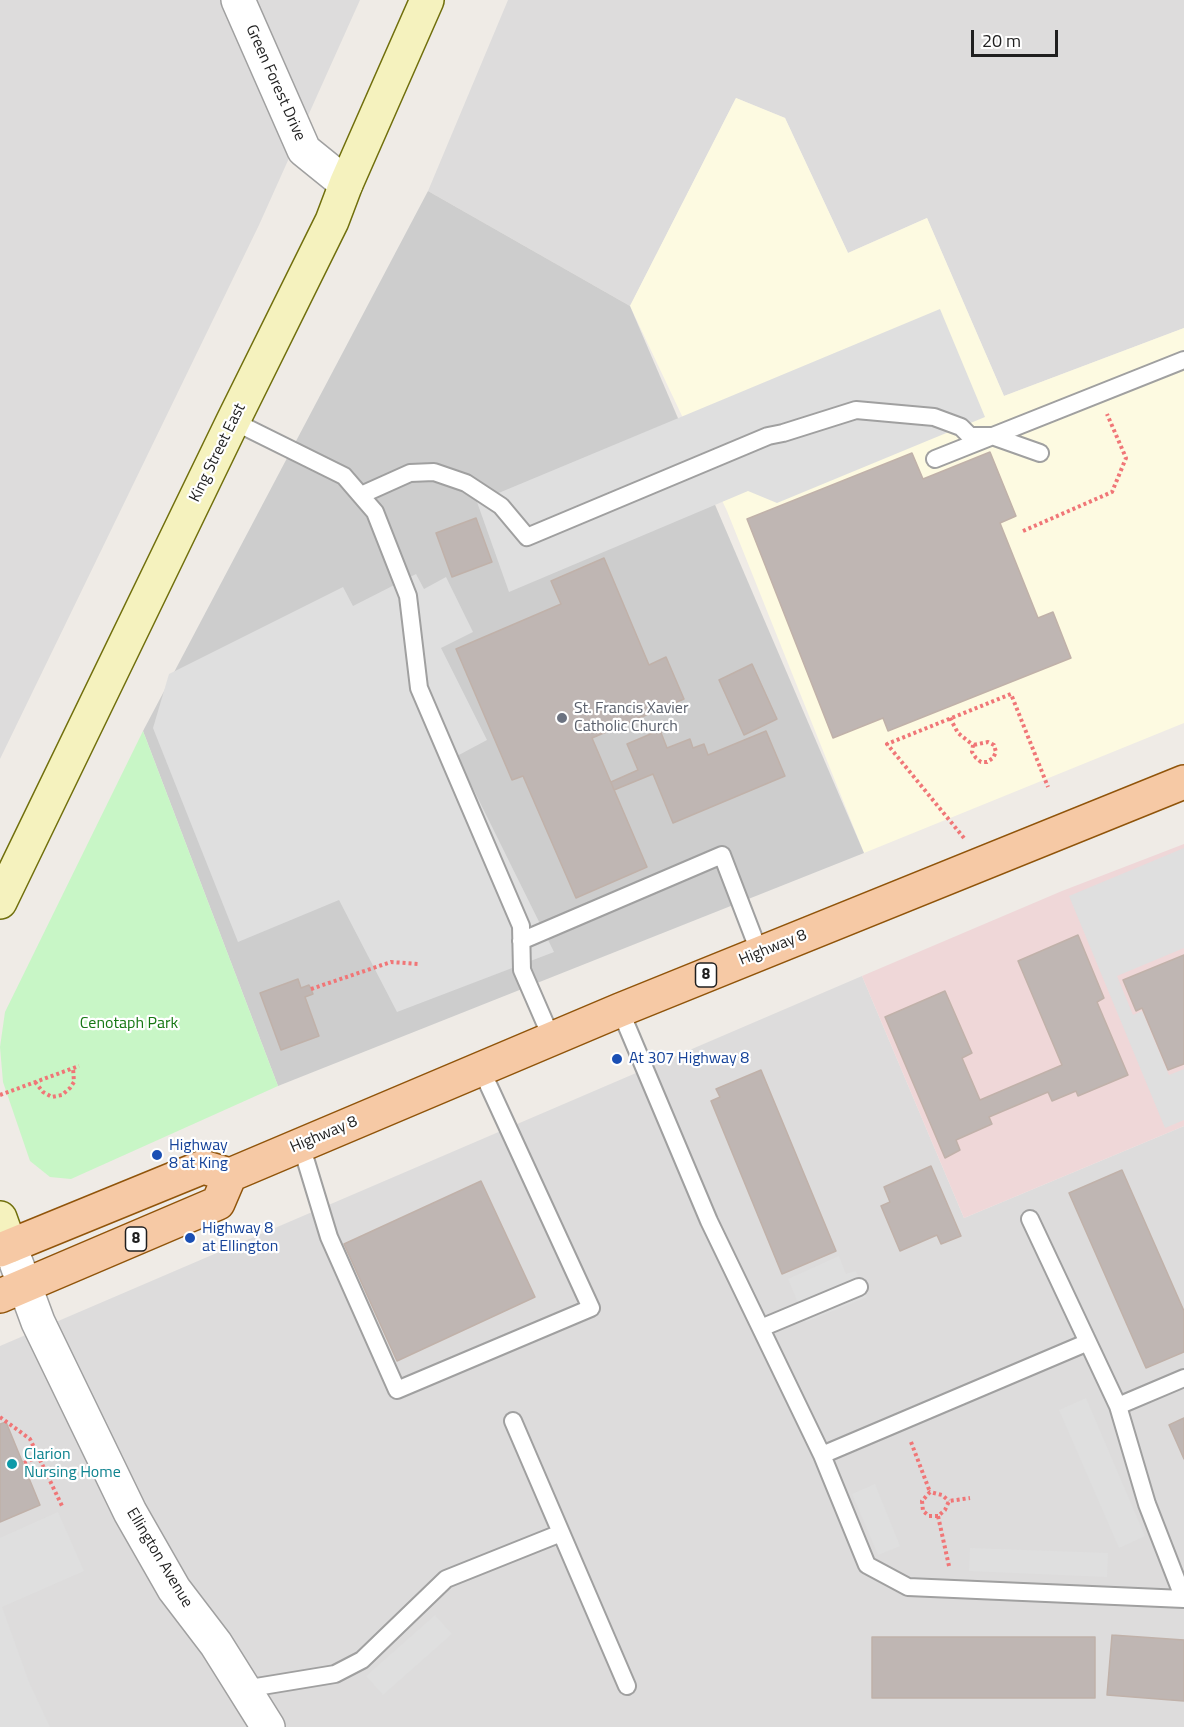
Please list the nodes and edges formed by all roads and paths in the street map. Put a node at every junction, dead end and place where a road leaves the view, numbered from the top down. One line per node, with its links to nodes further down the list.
1 (238, 0): 3 (street, Green Forest Drive)
2 (427, 0): 3 (main road, King Street East)
3 (346, 184): 6 (main road, King Street East)
4 (1184, 360): 5 (lane)
5 (1099, 394): 7 (lane); 11 (path)
6 (233, 421): 10 (lane); 17 (main road, King Street East)
7 (992, 436): 8 (lane); 9 (lane); 10 (lane)
8 (1040, 453)
9 (934, 459)
10 (361, 495): 18 (lane)
11 (1023, 531)
12 (950, 718): 13 (path); 15 (path); 16 (path)
13 (974, 746): 13 (path)
14 (1184, 782): 16 (main road, Highway 8 / 8)
15 (1048, 787)
16 (980, 864): 19 (main road, Highway 8 / 8)
17 (0, 902)
18 (521, 941): 19 (lane); 23 (lane)
19 (760, 954): 22 (main road, Highway 8 / 8)
20 (419, 964): 21 (path)
21 (311, 989)
22 (620, 1010): 23 (main road, Highway 8 / 8); 35 (lane)
23 (552, 1039): 26 (main road, Highway 8 / 8)
24 (79, 1066): 25 (path)
25 (73, 1068): 27 (path); 27 (path)
26 (481, 1069): 29 (main road, Highway 8 / 8); 29 (lane)
27 (35, 1082): 28 (path)
28 (0, 1095)
29 (301, 1145): 30 (main road, Highway 8 / 8)
30 (230, 1175): 32 (main road); 34 (main road, 8)
31 (1030, 1220): 36 (lane)
32 (3, 1238): 34 (street, Ellington Avenue)
33 (859, 1287): 35 (lane)
34 (13, 1291): 54 (street, Ellington Avenue)
35 (760, 1328): 42 (lane)
36 (1086, 1343): 38 (lane); 41 (lane)
37 (1184, 1378): 38 (lane)
38 (1118, 1406): 52 (lane)
39 (0, 1417): 43 (path)
40 (513, 1421): 50 (lane)
41 (903, 1421): 42 (lane); 45 (path)
42 (822, 1455): 51 (lane)
43 (39, 1456): 44 (path); 48 (path)
44 (24, 1463)
45 (930, 1492): 47 (path); 49 (path)
46 (970, 1498): 47 (path)
47 (949, 1501): 49 (path)
48 (63, 1508)
49 (938, 1515): 51 (path)
50 (561, 1533): 53 (lane); 54 (lane)
51 (954, 1589): 52 (lane)
52 (1184, 1599)
53 (627, 1686)
54 (244, 1689): 55 (street, Ellington Avenue)
55 (268, 1727)

